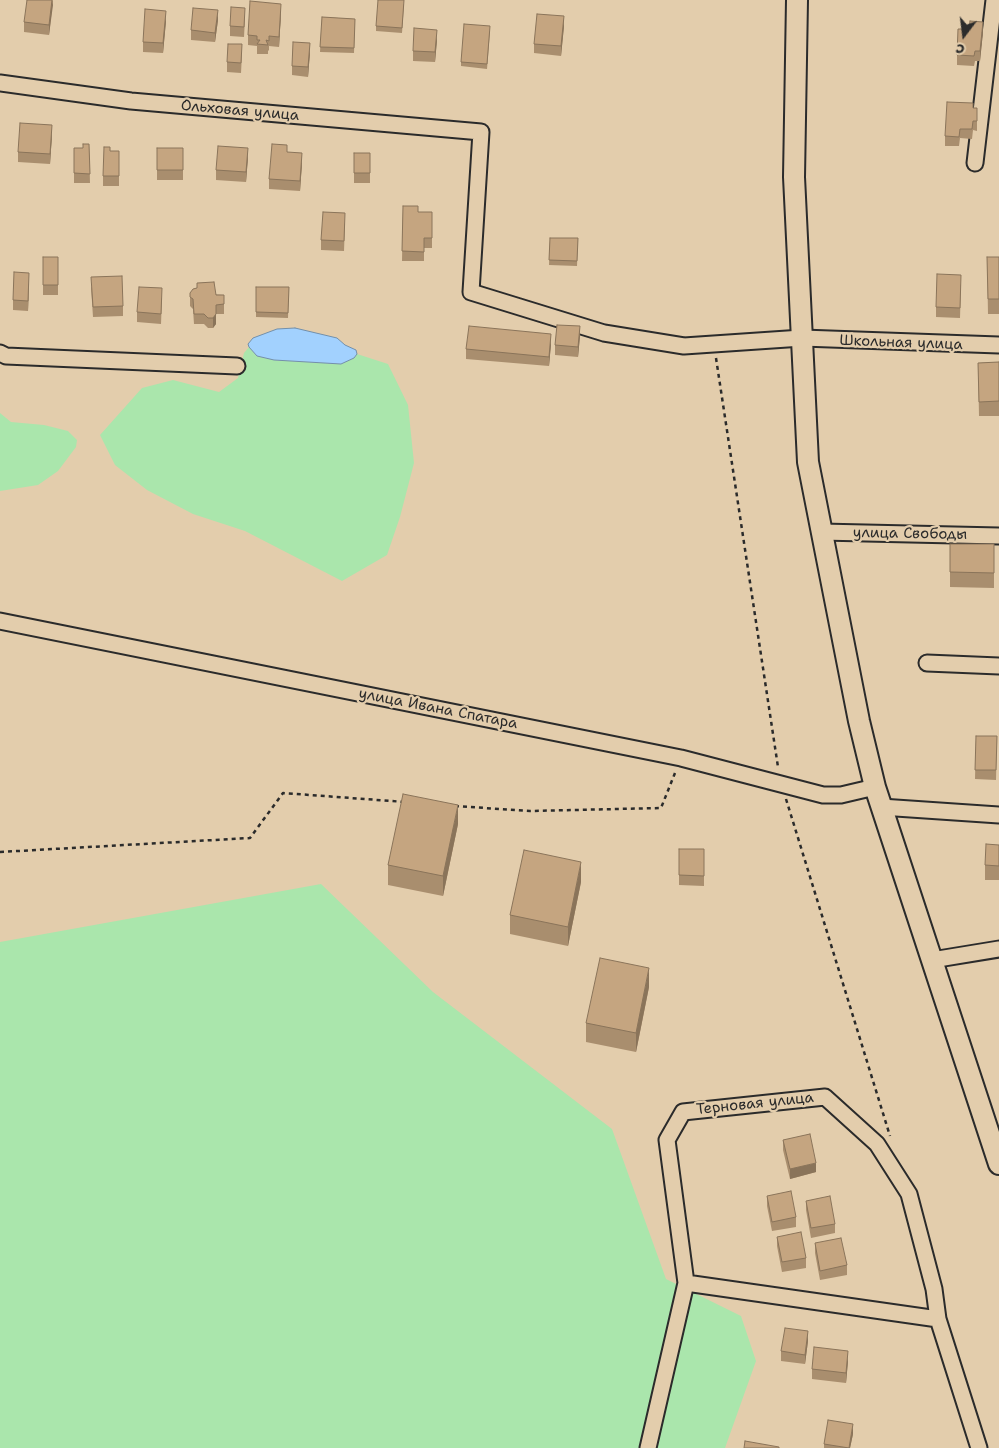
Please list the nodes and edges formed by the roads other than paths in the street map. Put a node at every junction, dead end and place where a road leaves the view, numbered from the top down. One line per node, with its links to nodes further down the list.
1 (797, 0): 6 (main road)
2 (994, 0): 5 (street)
3 (0, 83): 4 (street, Ольховая улица)
4 (481, 132): 6 (street, Школьная улица)
5 (975, 163)
6 (802, 338): 7 (street, Школьная улица); 10 (main road)
7 (999, 346)
8 (0, 353): 9 (street)
9 (237, 366)
10 (821, 532): 11 (street, улица Свободы); 15 (main road)
11 (999, 536)
12 (0, 621): 15 (street, улица Ивана Спатара)
13 (927, 663): 14 (street)
14 (999, 666)
15 (875, 787): 16 (main road)
16 (881, 807): 17 (street); 19 (main road)
17 (999, 815)
18 (999, 949): 19 (street)
19 (932, 960): 20 (main road)
20 (995, 1141): 21 (main road)
21 (999, 1164)
22 (686, 1283): 23 (street); 23 (street, Терновая улица); 24 (street, Терновая улица)
23 (938, 1319): 25 (street)
24 (648, 1448)
25 (979, 1448)

